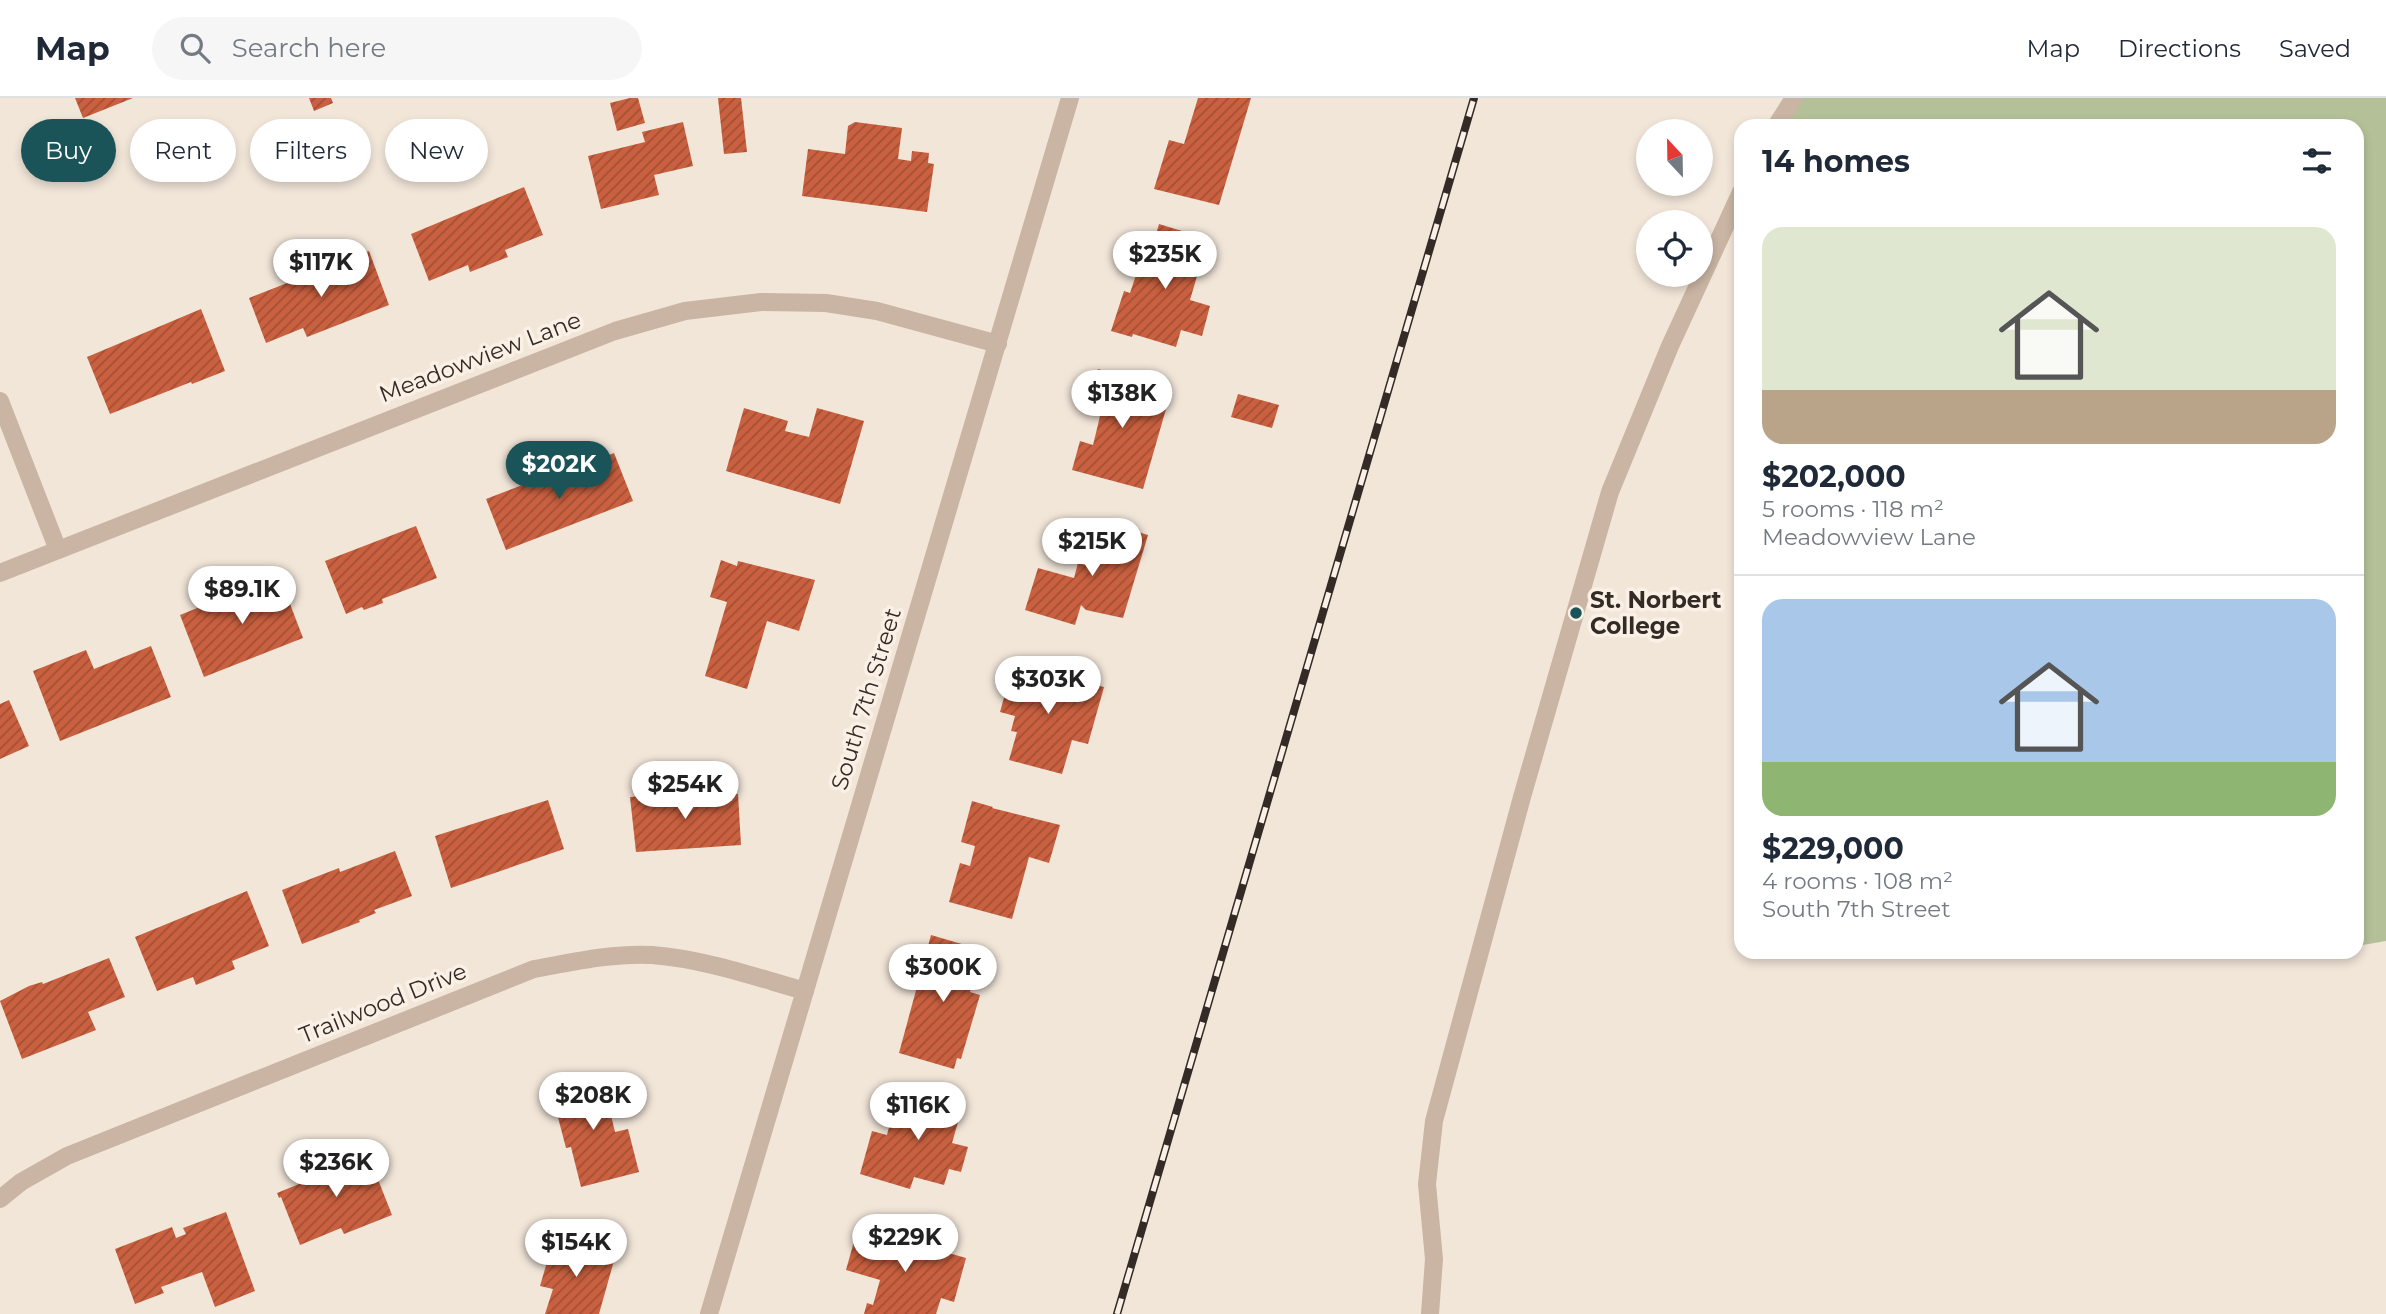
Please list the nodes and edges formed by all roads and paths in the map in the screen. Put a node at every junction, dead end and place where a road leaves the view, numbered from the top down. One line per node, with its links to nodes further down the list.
1 (1070, 98): 5 (street, South 7th Street)
2 (1794, 98): 3 (street)
3 (1780, 119)
4 (1734, 207): 12 (street)
5 (998, 344): 7 (street, Meadowview Lane); 9 (street, South 7th Street)
6 (0, 401): 7 (street)
7 (58, 550): 8 (street, Meadowview Lane)
8 (0, 573)
9 (805, 991): 10 (street, Trailwood Drive); 11 (street, South 7th Street)
10 (0, 1199)
11 (709, 1314)
12 (1430, 1314)

